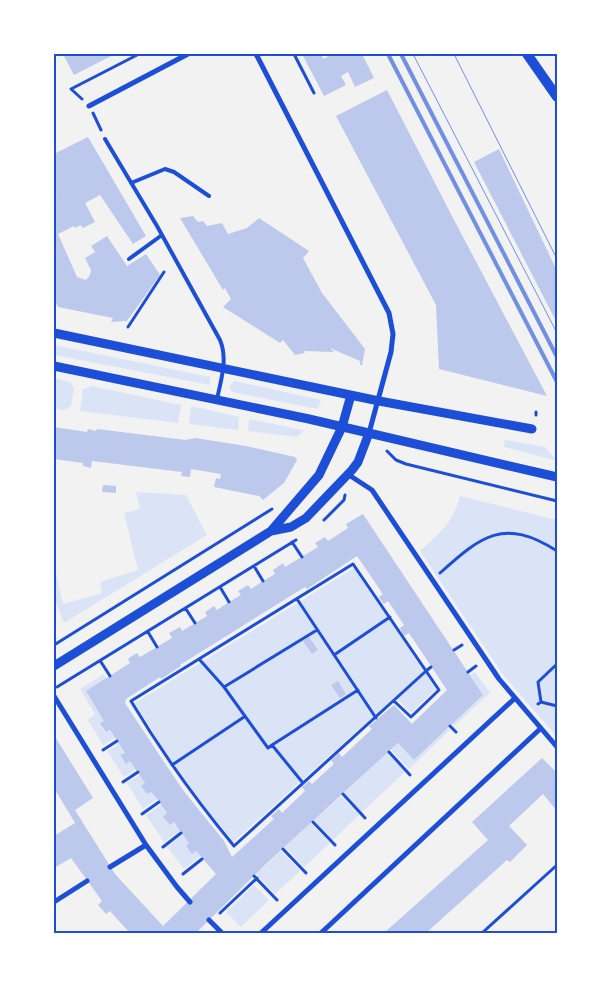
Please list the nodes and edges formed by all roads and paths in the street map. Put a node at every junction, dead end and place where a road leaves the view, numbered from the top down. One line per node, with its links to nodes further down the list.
1 (139, 54): 6 (path)
2 (188, 54): 9 (street)
3 (256, 54): 22 (street)
4 (294, 54): 7 (path)
5 (527, 54): 8 (main road)
6 (70, 89)
7 (314, 93)
8 (557, 97)
9 (89, 106)
10 (105, 139): 11 (lane)
11 (131, 183): 12 (lane); 13 (lane)
12 (209, 196)
13 (162, 235): 14 (lane); 19 (lane)
14 (129, 259)
15 (164, 272): 16 (path)
16 (128, 327)
17 (54, 333): 19 (street)
18 (54, 366): 21 (street)
19 (224, 369): 20 (street); 21 (lane)
20 (351, 395): 22 (street); 23 (street)
21 (217, 399): 23 (street)
22 (379, 401): 24 (street); 25 (street)
23 (342, 427): 25 (street); 33 (street)
24 (532, 429)
25 (369, 433): 27 (street); 28 (street)
26 (396, 460): 30 (path)
27 (348, 475): 33 (street); 67 (street)
28 (557, 477)
29 (344, 500): 32 (path)
30 (557, 501)
31 (274, 508): 50 (path)
32 (319, 525)
33 (271, 531): 55 (street)
34 (298, 538): 35 (path)
35 (292, 542): 37 (path); 38 (path)
36 (557, 551): 39 (path)
37 (302, 557)
38 (254, 566): 40 (path); 41 (path)
39 (439, 573)
40 (263, 581)
41 (220, 587): 43 (path); 44 (path)
42 (297, 599): 45 (path); 47 (path); 54 (path)
43 (229, 602)
44 (186, 609): 46 (path); 48 (path)
45 (390, 617): 53 (path); 60 (path)
46 (195, 623)
47 (317, 630): 53 (path); 64 (path)
48 (148, 632): 51 (path); 56 (path)
49 (462, 644): 52 (path)
50 (54, 645)
51 (156, 647)
52 (454, 650)
53 (334, 655): 65 (path)
54 (199, 659): 64 (path); 80 (path)
55 (55, 662)
56 (101, 662): 62 (path); 63 (path)
57 (557, 664): 69 (path)
58 (476, 666): 61 (path)
59 (431, 667): 60 (path)
60 (426, 671): 68 (path); 68 (path)
61 (468, 672)
62 (110, 676)
63 (66, 683)
64 (224, 687): 70 (path)
65 (358, 690): 71 (path); 76 (path)
66 (54, 696): 91 (street)
67 (514, 699): 73 (street); 107 (street)
68 (394, 702): 71 (path)
69 (557, 706)
70 (244, 717): 76 (path); 80 (path)
71 (376, 718): 84 (path)
72 (450, 726): 74 (path)
73 (540, 729): 77 (street); 108 (street)
74 (456, 732)
75 (117, 741): 78 (path)
76 (272, 745): 84 (path)
77 (557, 747)
78 (103, 750)
79 (389, 752): 82 (path)
80 (172, 765): 84 (path)
81 (138, 772): 83 (path)
82 (410, 775)
83 (123, 782)
84 (303, 783)
85 (342, 794): 88 (path)
86 (159, 802): 87 (path)
87 (142, 814)
88 (365, 818)
89 (312, 822): 92 (path)
90 (181, 833): 93 (path)
91 (146, 845): 97 (street); 103 (street)
92 (335, 845)
93 (163, 847)
94 (283, 849): 98 (path)
95 (202, 858): 99 (path)
96 (557, 865): 109 (path)
97 (110, 867)
98 (306, 873)
99 (183, 874)
100 (87, 881): 102 (street)
101 (277, 900): 104 (path)
102 (54, 902)
103 (190, 902)
104 (220, 913)
105 (209, 920): 106 (street)
106 (222, 933)
107 (262, 933)
108 (321, 933)
109 (482, 933)

